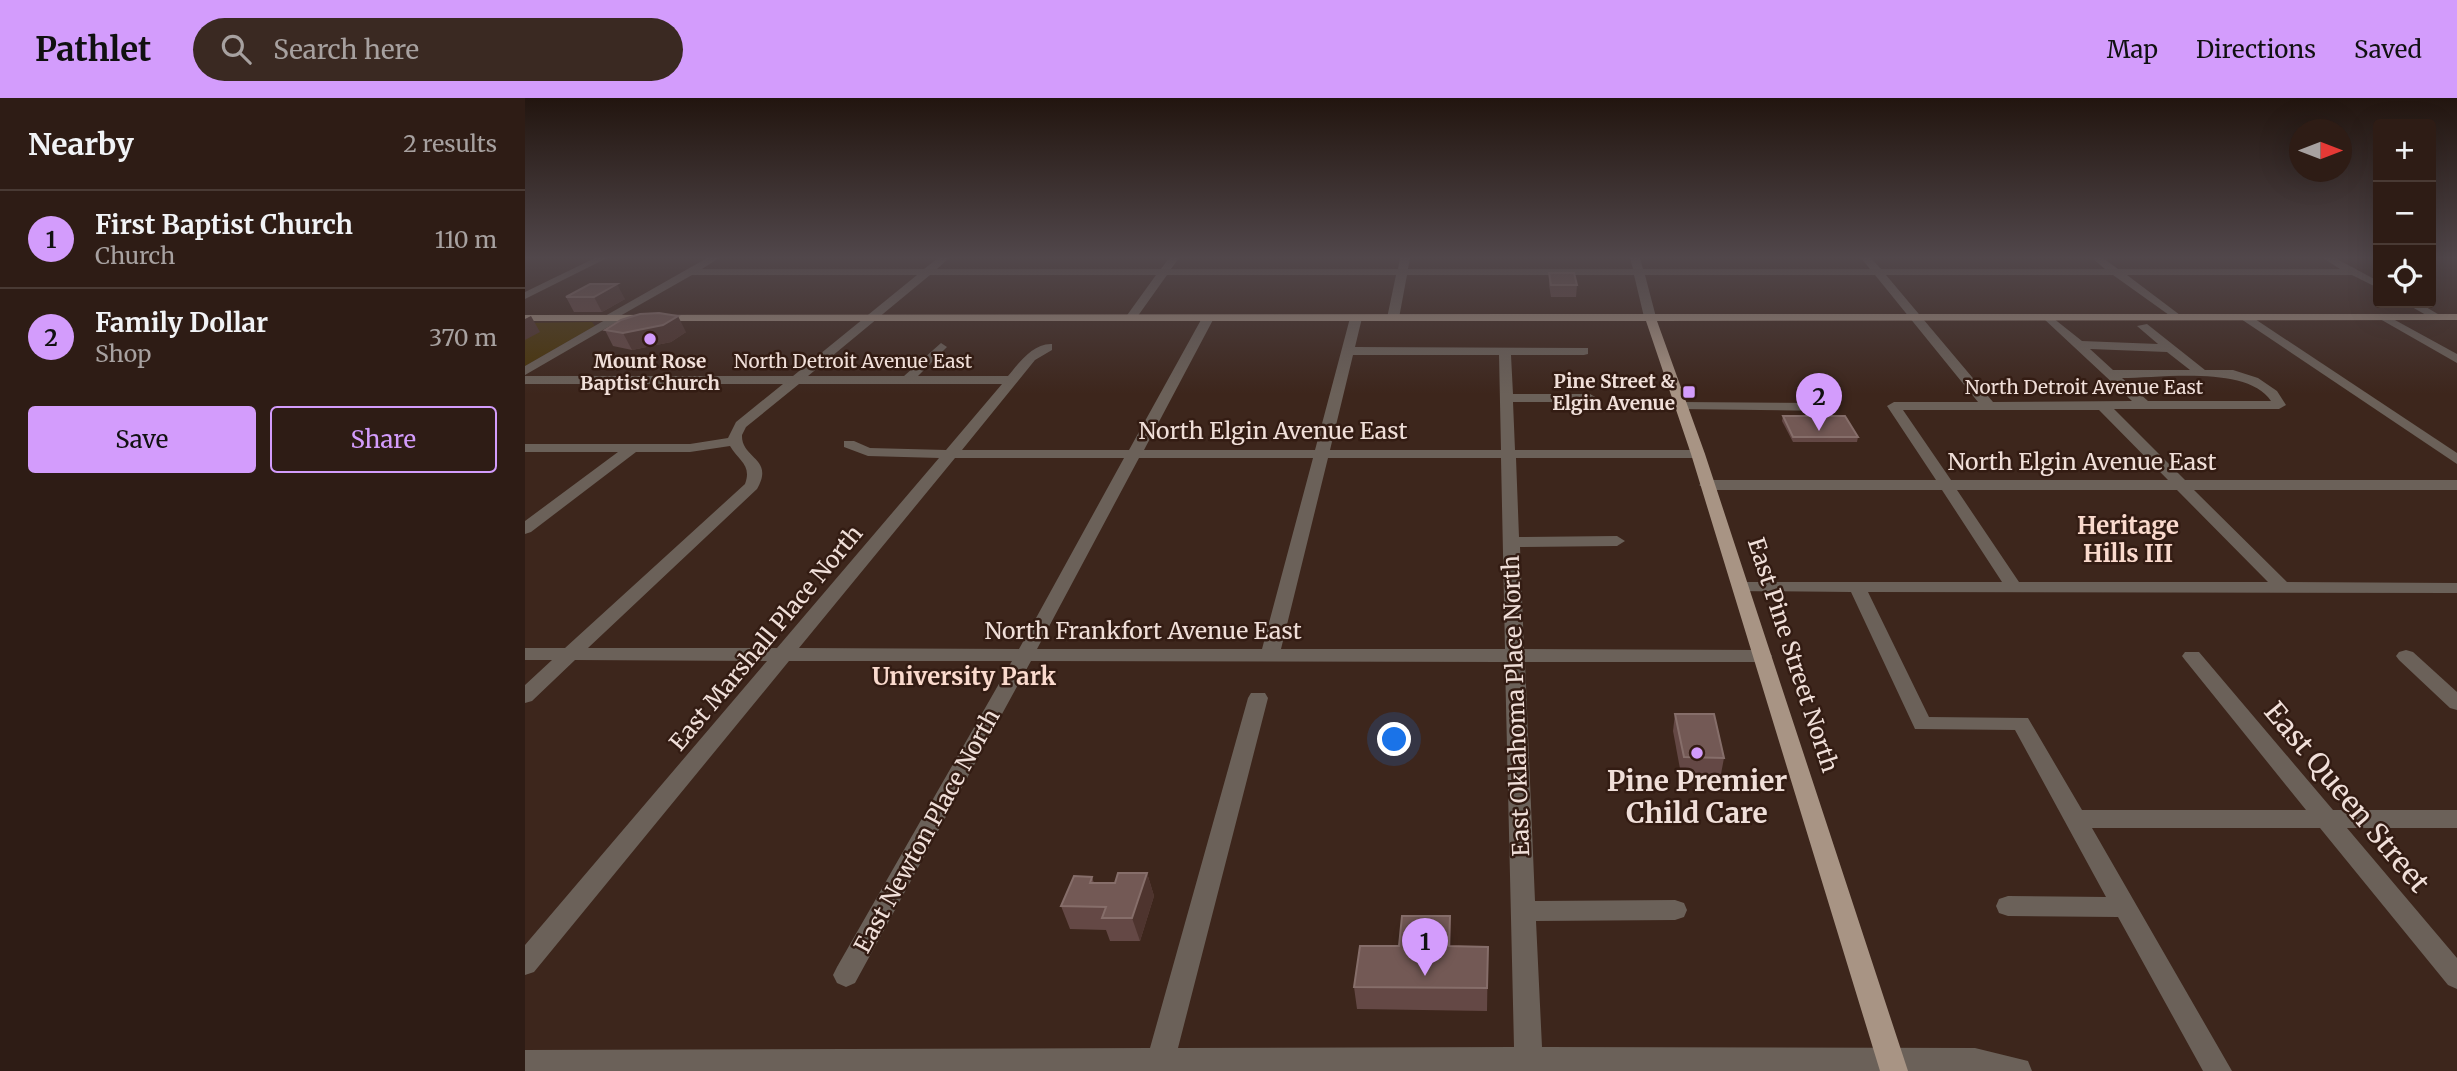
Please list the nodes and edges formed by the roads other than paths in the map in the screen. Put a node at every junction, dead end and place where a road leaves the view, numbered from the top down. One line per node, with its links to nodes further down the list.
1 (636, 303): 18 (street)
2 (888, 303): 19 (street)
3 (1141, 303): 20 (street)
4 (1396, 303): 23 (street)
5 (1646, 303): 9 (street, East Pine Street North)
6 (1904, 303): 10 (street)
7 (2158, 303): 12 (street)
8 (2420, 308): 15 (street)
9 (1650, 317): 10 (main road); 23 (main road); 42 (main road, East Pine Street North)
10 (1915, 317): 11 (main road); 43 (street)
11 (2048, 317): 12 (main road); 25 (street)
12 (2176, 317): 13 (main road)
13 (2245, 317): 14 (main road); 56 (street)
14 (2384, 317): 15 (main road); 32 (street)
15 (2437, 317): 16 (main road)
16 (2457, 317)
17 (525, 318): 18 (main road)
18 (612, 318): 19 (main road); 33 (street)
19 (870, 318): 20 (main road); 37 (street)
20 (1131, 318): 21 (main road)
21 (1208, 318): 22 (main road); 52 (street, East Newton Place North)
22 (1356, 318): 23 (main road); 29 (street)
23 (1393, 318)
24 (2143, 326): 26 (street)
25 (2079, 345): 26 (street); 34 (street)
26 (2167, 346): 35 (street)
27 (941, 347): 38 (street)
28 (1048, 347): 39 (street, East Marshall Place North)
29 (1347, 351): 30 (street); 53 (street)
30 (1505, 351): 31 (street); 40 (street, East Oklahoma Place North)
31 (1584, 351)
32 (2457, 359)
33 (525, 371)
34 (2110, 373): 35 (street); 46 (street)
35 (2201, 373): 46 (street, North Detroit Avenue East)
36 (525, 380): 37 (street, North Detroit Avenue East)
37 (795, 380): 38 (street, North Detroit Avenue East); 47 (street)
38 (907, 380): 39 (street, North Detroit Avenue East)
39 (1012, 380): 51 (street, East Marshall Place North)
40 (1507, 398): 41 (street); 54 (street, East Oklahoma Place North)
41 (1591, 398)
42 (1682, 406): 45 (street); 55 (main road, East Pine Street North)
43 (1989, 406): 44 (street, North Detroit Avenue East); 58 (street, North Detroit Avenue East)
44 (2103, 406): 46 (street, North Detroit Avenue East); 59 (street)
45 (1827, 407)
46 (2146, 407)
47 (734, 441): 50 (street); 71 (street)
48 (849, 444): 51 (street, North Elgin Avenue East)
49 (525, 447): 50 (street)
50 (633, 448): 61 (street)
51 (951, 454): 52 (street, North Elgin Avenue East); 69 (street, East Marshall Place North)
52 (1132, 454): 53 (street, North Elgin Avenue East); 72 (street, East Newton Place North)
53 (1321, 454): 54 (street, North Elgin Avenue East); 73 (street)
54 (1509, 454): 55 (street, North Elgin Avenue East); 63 (street, East Oklahoma Place North)
55 (1698, 454): 57 (main road, East Pine Street North)
56 (2457, 460)
57 (1707, 485): 58 (street, North Elgin Avenue East); 64 (main road, East Pine Street North)
58 (1946, 485): 59 (street, North Elgin Avenue East); 66 (street)
59 (2180, 485): 60 (street, North Elgin Avenue East); 67 (street)
60 (2457, 485)
61 (525, 529)
62 (1617, 541): 63 (street)
63 (1511, 542): 74 (street, East Oklahoma Place North)
64 (1741, 587): 65 (street); 75 (main road, East Pine Street North)
65 (1857, 587): 66 (street); 81 (street)
66 (2014, 587): 67 (street)
67 (2282, 587): 68 (street)
68 (2457, 588)
69 (786, 652): 71 (street, North Frankfort Avenue East); 72 (street, North Frankfort Avenue East); 88 (street, East Marshall Place North)
70 (525, 654): 71 (street, North Frankfort Avenue East)
71 (571, 654): 78 (street)
72 (1024, 656): 73 (street, North Frankfort Avenue East); 89 (street, East Newton Place North)
73 (1270, 656): 74 (street, North Frankfort Avenue East)
74 (1515, 656): 75 (street, North Frankfort Avenue East); 87 (street, East Oklahoma Place North)
75 (1762, 656): 93 (main road, East Pine Street North)
76 (2192, 656): 82 (street, East Queen Street)
77 (2406, 656): 80 (street)
78 (525, 696)
79 (1258, 698): 94 (street)
80 (2457, 703)
81 (2074, 819): 82 (street); 85 (street)
82 (2327, 819): 83 (street); 90 (street, East Queen Street)
83 (2457, 819)
84 (2008, 906): 85 (street)
85 (2125, 907): 97 (street)
86 (1675, 910): 87 (street)
87 (1523, 911): 91 (street, East Oklahoma Place North)
88 (525, 964)
89 (846, 975)
90 (2457, 977)
91 (1528, 1060): 93 (street); 94 (street)
92 (525, 1063): 95 (street)
93 (1892, 1065): 96 (street)
94 (1159, 1066): 95 (street)
95 (793, 1067)
96 (2018, 1071)
97 (2218, 1071)

